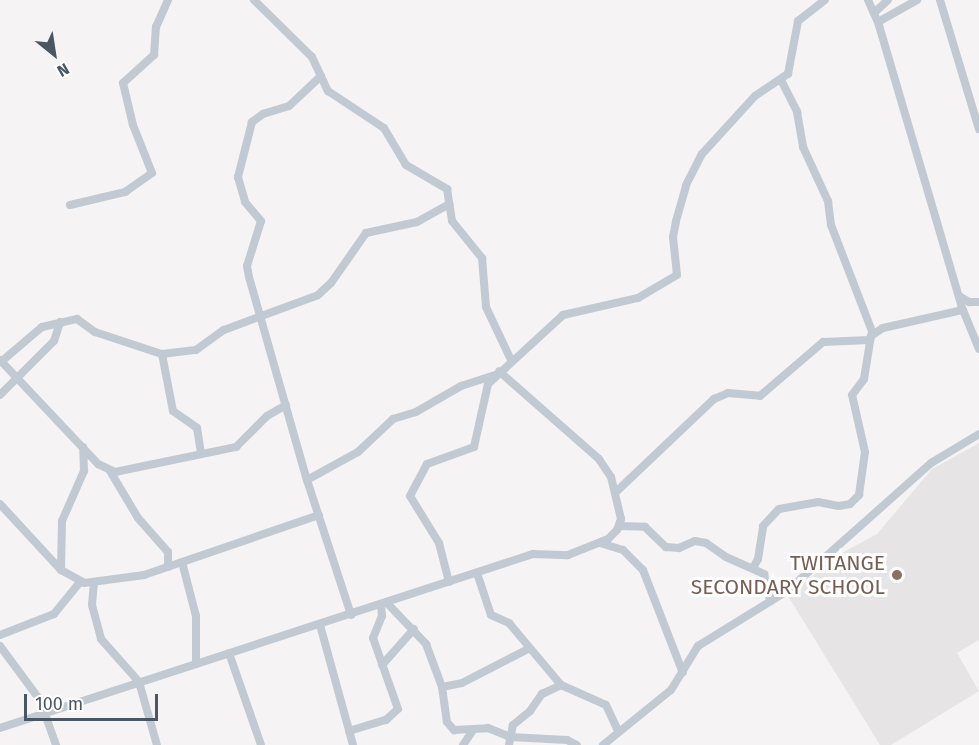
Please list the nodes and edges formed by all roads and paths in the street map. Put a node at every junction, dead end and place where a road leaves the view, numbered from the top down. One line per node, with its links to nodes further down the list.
1 (168, 0): 13 (street)
2 (254, 0): 10 (street)
3 (825, 0): 11 (street)
4 (868, 0): 8 (street)
5 (888, 0): 8 (street)
6 (917, 0): 9 (street)
7 (940, 0): 12 (street)
8 (874, 13): 9 (street)
9 (878, 22): 15 (street)
10 (321, 76): 14 (street); 18 (street)
11 (781, 80): 20 (street); 24 (street)
12 (979, 129)
13 (70, 204)
14 (449, 204): 18 (street); 24 (street)
15 (959, 296): 16 (street); 17 (street)
16 (979, 302)
17 (963, 310): 20 (street); 21 (street)
18 (262, 316): 22 (street); 28 (street)
19 (60, 322): 22 (street); 23 (street); 26 (street)
20 (871, 337): 34 (street); 41 (street)
21 (979, 350)
22 (162, 354): 31 (street)
23 (1, 360): 26 (street)
24 (511, 360): 25 (street)
25 (497, 373): 33 (street); 34 (street); 45 (street)
26 (16, 375): 27 (street); 30 (street)
27 (0, 395)
28 (286, 405): 31 (street); 33 (street)
29 (979, 434): 47 (street)
30 (83, 447): 32 (street); 42 (street)
31 (201, 454): 32 (street)
32 (110, 471): 40 (street)
33 (307, 480): 36 (street)
34 (616, 491): 37 (street)
35 (0, 504): 42 (street)
36 (319, 515): 39 (street); 49 (street)
37 (620, 526): 38 (street); 41 (street)
38 (600, 543): 43 (street); 58 (street)
39 (182, 562): 40 (street); 56 (street)
40 (168, 567): 44 (street)
41 (753, 568): 47 (street)
42 (61, 570): 46 (street)
43 (477, 573): 45 (street); 54 (street)
44 (94, 582): 46 (street); 59 (street)
45 (449, 582): 48 (street)
46 (79, 583): 52 (street)
47 (770, 601): 58 (street)
48 (384, 604): 49 (street); 51 (street); 57 (street)
49 (351, 615): 50 (street)
50 (320, 625): 55 (street); 65 (street)
51 (414, 629): 57 (street); 61 (street)
52 (0, 635)
53 (0, 646): 62 (street)
54 (530, 648): 60 (street); 61 (street)
55 (229, 653): 56 (street); 70 (street)
56 (196, 664): 59 (street)
57 (382, 665): 65 (street)
58 (682, 674): 66 (street)
59 (140, 682): 62 (street); 69 (street)
60 (561, 685): 66 (street); 67 (street)
61 (442, 687): 64 (street)
62 (47, 714): 63 (street); 68 (street)
63 (0, 728)
64 (473, 730): 67 (street); 72 (street)
65 (349, 731): 71 (street)
66 (618, 731): 74 (street)
67 (509, 741): 73 (street)
68 (56, 745)
69 (157, 745)
70 (261, 745)
71 (353, 745)
72 (463, 745)
73 (577, 745)
74 (603, 745)

